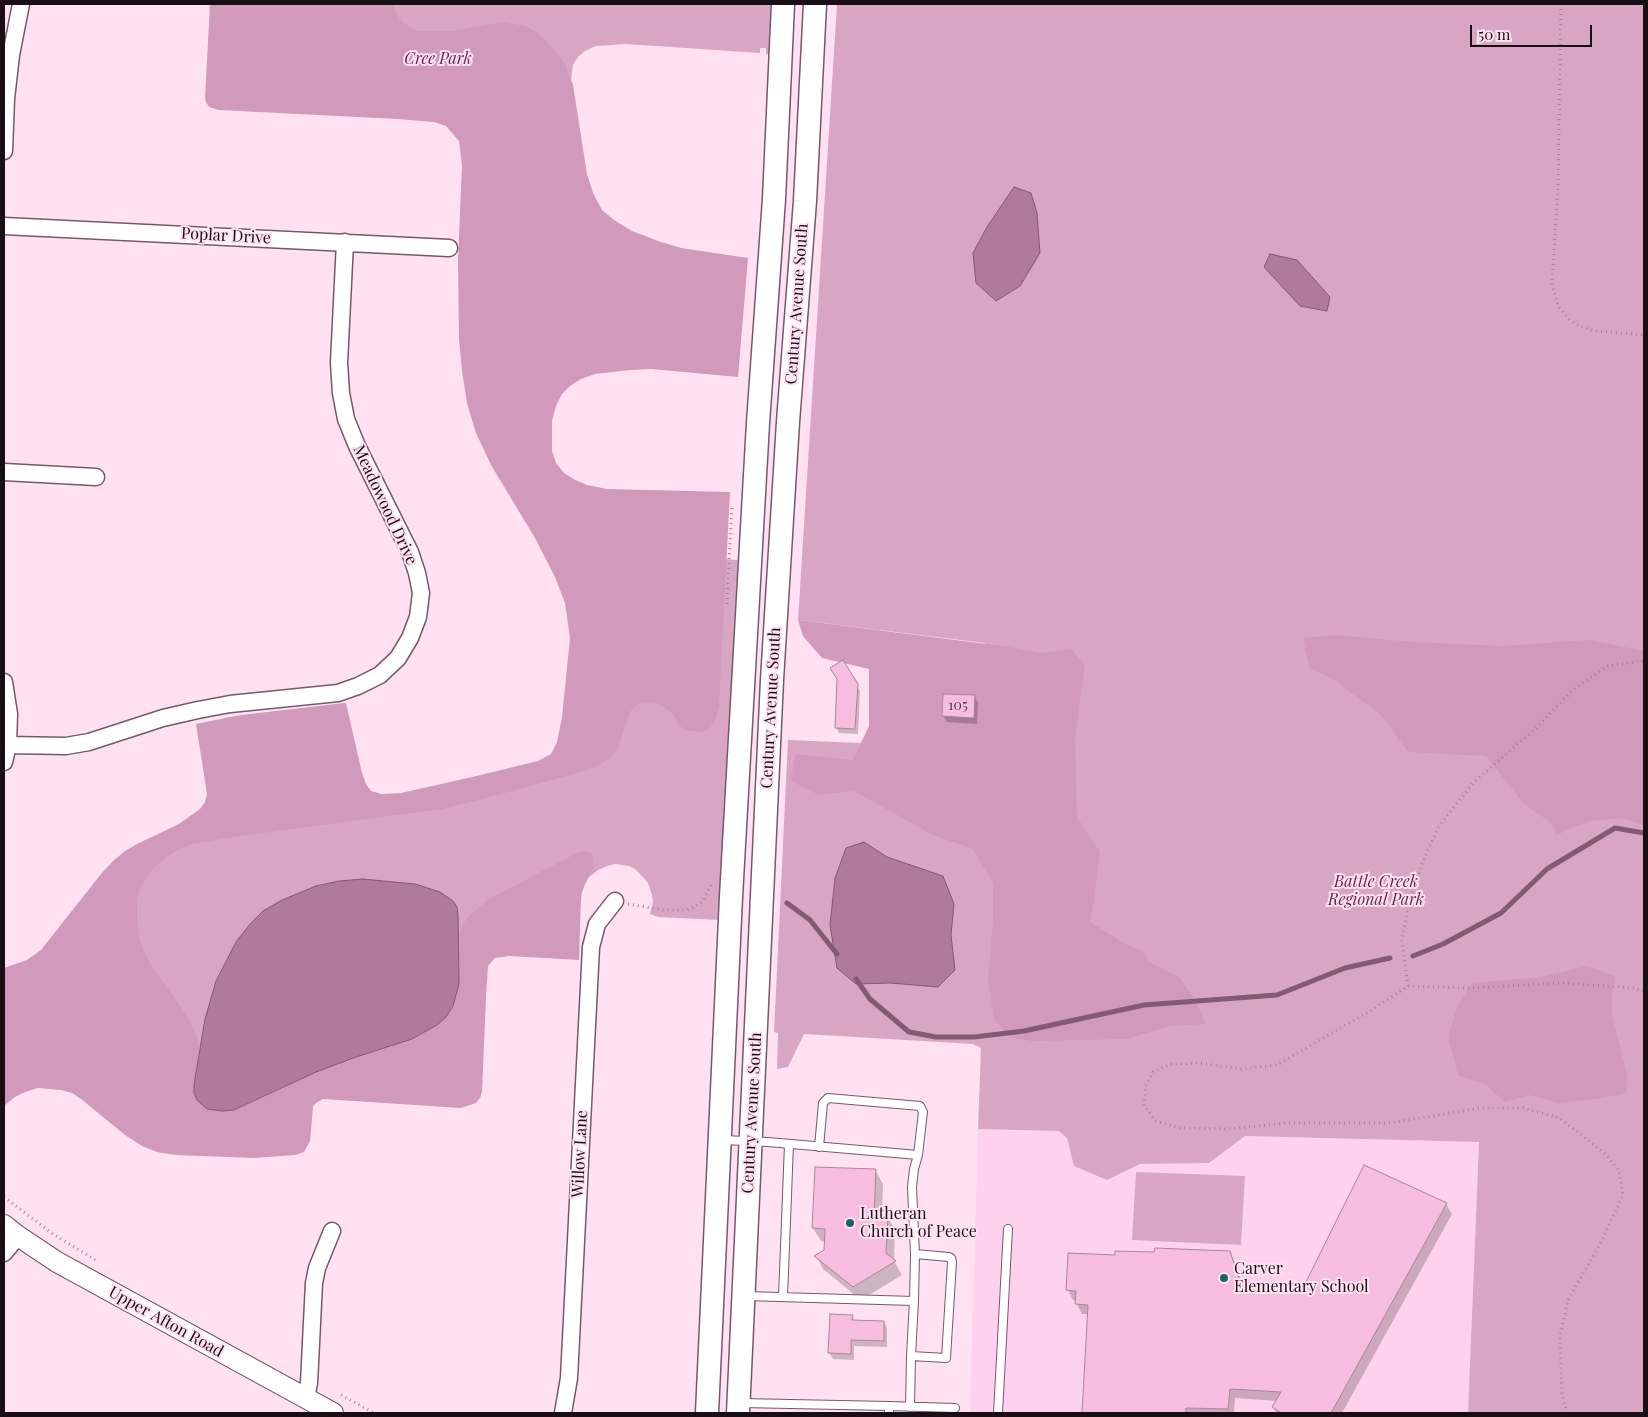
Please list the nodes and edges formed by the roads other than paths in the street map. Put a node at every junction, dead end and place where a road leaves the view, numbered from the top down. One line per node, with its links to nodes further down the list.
1 (21, 4): 4 (street)
2 (783, 4): 14 (main road, Century Avenue South)
3 (815, 4): 15 (main road, Century Avenue South)
4 (4, 151)
5 (4, 226): 6 (street, Poplar Drive)
6 (345, 242): 7 (street, Poplar Drive); 11 (street, Meadowood Drive)
7 (448, 248)
8 (4, 472): 9 (street)
9 (96, 476)
10 (4, 682): 11 (street)
11 (8, 744): 12 (street)
12 (4, 762)
13 (615, 901): 34 (street, Willow Lane)
14 (719, 1140): 15 (lane); 35 (main road, Century Avenue South)
15 (750, 1141): 16 (lane); 24 (main road, Century Avenue South)
16 (788, 1144): 17 (lane); 25 (lane)
17 (819, 1147): 18 (lane); 18 (lane)
18 (918, 1155): 23 (lane)
19 (1008, 1229): 36 (lane)
20 (11, 1230): 22 (street); 28 (street, Upper Afton Road)
21 (332, 1231): 28 (street)
22 (4, 1253)
23 (915, 1254): 26 (lane); 27 (lane)
24 (743, 1296): 25 (lane); 30 (main road, Century Avenue South)
25 (783, 1297): 26 (lane)
26 (914, 1301): 27 (lane)
27 (911, 1356): 29 (lane)
28 (306, 1398): 33 (street, Upper Afton Road)
29 (910, 1407): 31 (lane); 32 (lane)
30 (738, 1408): 32 (lane)
31 (955, 1408)
32 (889, 1410)
33 (333, 1413)
34 (563, 1413)
35 (707, 1413)
36 (998, 1413)

